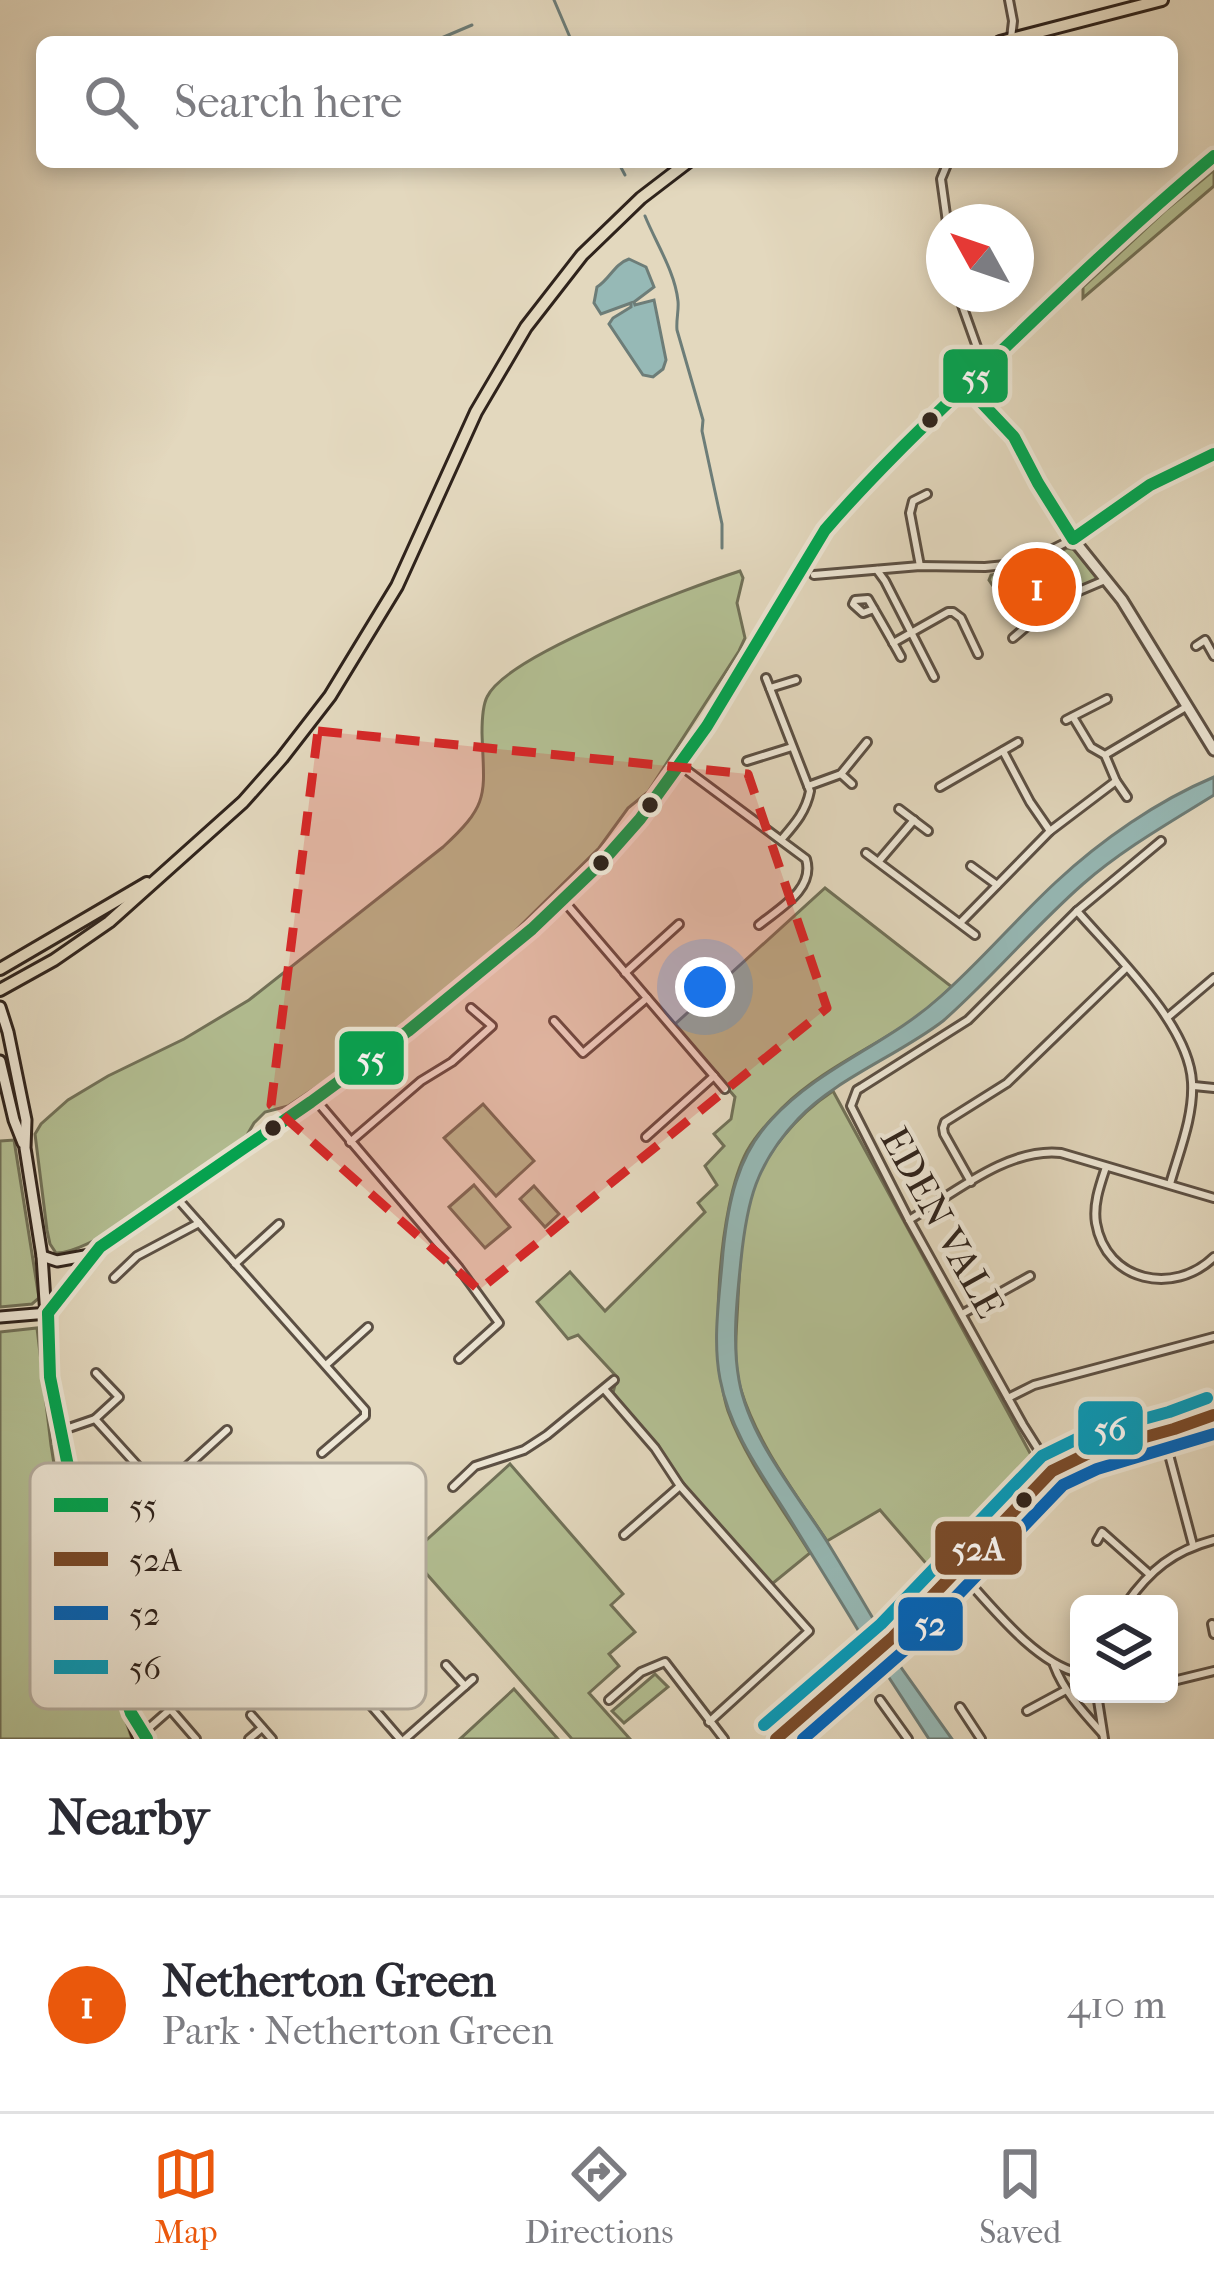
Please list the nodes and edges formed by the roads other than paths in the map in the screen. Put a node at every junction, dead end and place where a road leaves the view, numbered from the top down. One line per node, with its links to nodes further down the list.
1 (1009, 0): 3 (street)
2 (1162, 0): 4 (highway)
3 (1008, 36)
4 (1026, 36)
5 (1214, 156): 10 (main road)
6 (680, 168): 57 (highway)
7 (946, 168): 8 (street)
8 (944, 204)
9 (964, 312): 10 (street)
10 (987, 364): 11 (main road)
11 (965, 386): 14 (main road); 41 (main road)
12 (1214, 454): 14 (main road)
13 (927, 494): 15 (street)
14 (1073, 538): 15 (street); 18 (main road)
15 (920, 566): 16 (street)
16 (877, 570): 17 (street); 20 (street)
17 (814, 575)
18 (1108, 579): 21 (street); 32 (main road)
19 (874, 609): 22 (street)
20 (911, 632): 22 (street); 24 (street); 27 (street)
21 (1013, 638)
22 (893, 643): 26 (street)
23 (1196, 646): 25 (street)
24 (978, 654)
25 (1214, 656)
26 (901, 657)
27 (934, 677)
28 (766, 678): 30 (street)
29 (796, 680): 30 (street)
30 (770, 688): 36 (street)
31 (1107, 699): 39 (street)
32 (1189, 706): 33 (main road); 39 (street)
33 (1210, 730): 37 (main road)
34 (867, 742): 42 (street)
35 (1018, 742): 38 (street)
36 (792, 747): 40 (street); 45 (street)
37 (1214, 750)
38 (1003, 751): 46 (street); 51 (street)
39 (1105, 755): 43 (street)
40 (747, 761)
41 (682, 766): 52 (street); 59 (main road)
42 (841, 775): 44 (street); 45 (street)
43 (1116, 781): 47 (street); 51 (street)
44 (852, 784)
45 (808, 786): 52 (street)
46 (940, 787)
47 (1127, 797)
48 (899, 809): 49 (street)
49 (914, 820): 50 (street); 55 (street)
50 (928, 831)
51 (1050, 831): 58 (street)
52 (781, 840): 63 (street)
53 (1161, 841): 60 (street, EDEN VALE)
54 (866, 853): 55 (street)
55 (879, 861): 61 (street)
56 (971, 866): 58 (street)
57 (154, 879): 66 (highway); 69 (highway)
58 (997, 885): 61 (street)
59 (563, 901): 67 (street); 80 (main road)
60 (1077, 911): 65 (street); 89 (street, EDEN VALE)
61 (960, 923): 64 (street)
62 (679, 924): 67 (street)
63 (759, 925)
64 (975, 934)
65 (1126, 968): 73 (street); 85 (street)
66 (0, 969)
67 (625, 973): 70 (street)
68 (1214, 978): 73 (street)
69 (0, 990)
70 (647, 998): 74 (street); 76 (street)
71 (0, 1007): 83 (main road)
72 (471, 1008): 82 (street)
73 (1168, 1017): 77 (street)
74 (554, 1022)
75 (0, 1061): 83 (main road)
76 (714, 1076): 79 (street); 81 (street)
77 (1193, 1086): 78 (street); 86 (street)
78 (1214, 1088)
79 (725, 1089)
80 (315, 1100): 82 (street); 87 (main road)
81 (646, 1137)
82 (350, 1142): 103 (street)
83 (26, 1148): 93 (main road)
84 (1106, 1167): 85 (street); 86 (street); 94 (street)
85 (971, 1183): 89 (street)
86 (1169, 1185): 88 (street)
87 (175, 1196): 90 (street); 92 (main road)
88 (1214, 1198)
89 (910, 1220): 99 (street, EDEN VALE)
90 (200, 1223): 95 (street); 97 (street)
91 (279, 1224): 95 (street)
92 (92, 1255): 93 (main road); 98 (main road)
93 (42, 1256): 98 (main road)
94 (1214, 1257)
95 (235, 1264): 104 (street)
96 (1030, 1276): 99 (street)
97 (114, 1278)
98 (47, 1313): 100 (main road); 112 (main road)
99 (962, 1314): 108 (street, EDEN VALE)
100 (0, 1317)
101 (368, 1327): 104 (street)
102 (1214, 1337): 108 (street)
103 (459, 1358)
104 (326, 1365): 114 (street)
105 (96, 1373): 110 (street)
106 (614, 1379): 107 (street)
107 (604, 1389): 119 (street); 120 (street)
108 (1008, 1398): 118 (street, EDEN VALE)
109 (1211, 1418): 113 (main road)
110 (95, 1419): 112 (street); 116 (street)
111 (226, 1430): 117 (street)
112 (60, 1431): 115 (main road)
113 (1163, 1432): 118 (main road); 124 (street)
114 (322, 1453)
115 (67, 1463)
116 (136, 1463)
117 (190, 1463)
118 (1052, 1471): 125 (main road)
119 (680, 1486): 121 (street); 147 (street)
120 (453, 1487)
121 (624, 1535)
122 (1214, 1540): 124 (street)
123 (1097, 1541): 126 (street)
124 (1193, 1545): 126 (street)
125 (958, 1570): 130 (street); 157 (main road)
126 (1148, 1574): 127 (street)
127 (1133, 1595)
128 (1212, 1624): 129 (street)
129 (1214, 1634)
130 (1052, 1660): 132 (street); 137 (street)
131 (446, 1665): 136 (street)
132 (1070, 1670)
133 (1214, 1671): 135 (street)
134 (473, 1679): 136 (street)
135 (1178, 1680)
136 (464, 1686): 155 (street)
137 (1066, 1690): 145 (street); 151 (street)
138 (608, 1700): 147 (street)
139 (880, 1700): 150 (street)
140 (1098, 1703): 151 (street)
141 (960, 1707): 158 (street)
142 (129, 1709): 149 (main road)
143 (170, 1709): 149 (street); 152 (street)
144 (374, 1709): 155 (street)
145 (1027, 1711)
146 (251, 1714): 148 (street)
147 (709, 1722): 156 (street)
148 (262, 1727): 153 (street); 154 (street)
149 (142, 1737)
150 (903, 1737)
151 (1104, 1737)
152 (196, 1739)
153 (249, 1739)
154 (272, 1739)
155 (402, 1739)
156 (724, 1739)
157 (776, 1739)
158 (980, 1739)

